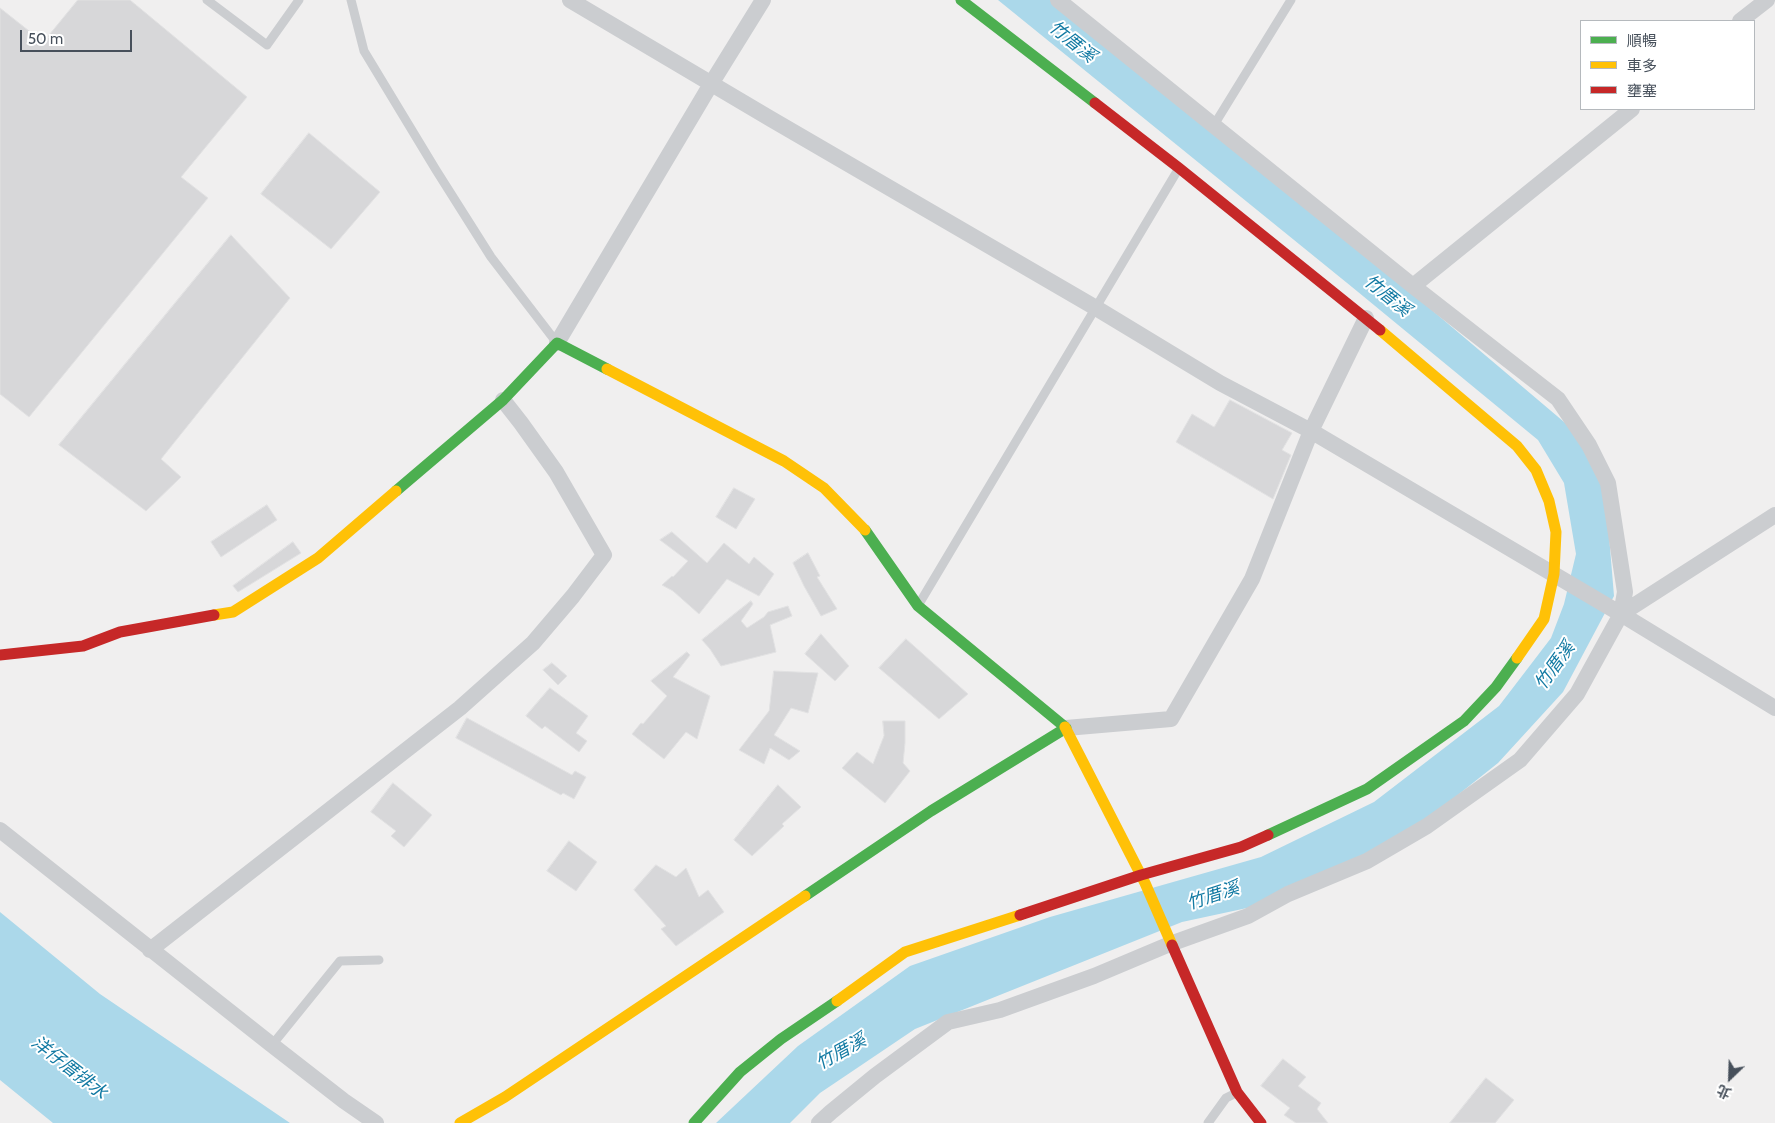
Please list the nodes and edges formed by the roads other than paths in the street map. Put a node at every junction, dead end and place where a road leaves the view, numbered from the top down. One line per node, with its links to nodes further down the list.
1 (207, 0): 2 (lane)
2 (299, 0)
3 (351, 0): 18 (lane)
4 (570, 0): 11 (street)
5 (763, 0): 11 (street)
6 (960, 0): 14 (street)
7 (1058, 0): 13 (street)
8 (1291, 0): 13 (lane)
9 (1767, 0): 10 (street)
10 (1741, 20)
11 (711, 84): 16 (street); 18 (street)
12 (1631, 110): 15 (street)
13 (1214, 125): 15 (street)
14 (1179, 168): 16 (lane); 17 (street)
15 (1413, 286): 24 (street)
16 (1096, 308): 20 (street); 23 (lane)
17 (1366, 318): 20 (street); 22 (street)
18 (558, 343): 19 (street); 23 (street)
19 (503, 400): 25 (street); 31 (street)
20 (1311, 431): 22 (street); 27 (street)
21 (1775, 515): 24 (street)
22 (1554, 574): 24 (street); 29 (street)
23 (918, 606): 27 (street)
24 (1621, 614): 26 (street); 30 (street)
25 (0, 655)
26 (1775, 708)
27 (1066, 728): 29 (street); 36 (street)
28 (0, 830): 31 (street)
29 (1143, 879): 30 (street); 37 (street)
30 (1170, 944): 34 (street); 38 (street)
31 (150, 950): 33 (street)
32 (379, 960): 33 (lane)
33 (272, 1045): 35 (street)
34 (1237, 1092): 39 (lane); 40 (street)
35 (376, 1123)
36 (460, 1123)
37 (694, 1123)
38 (819, 1123)
39 (1208, 1123)
40 (1261, 1123)

